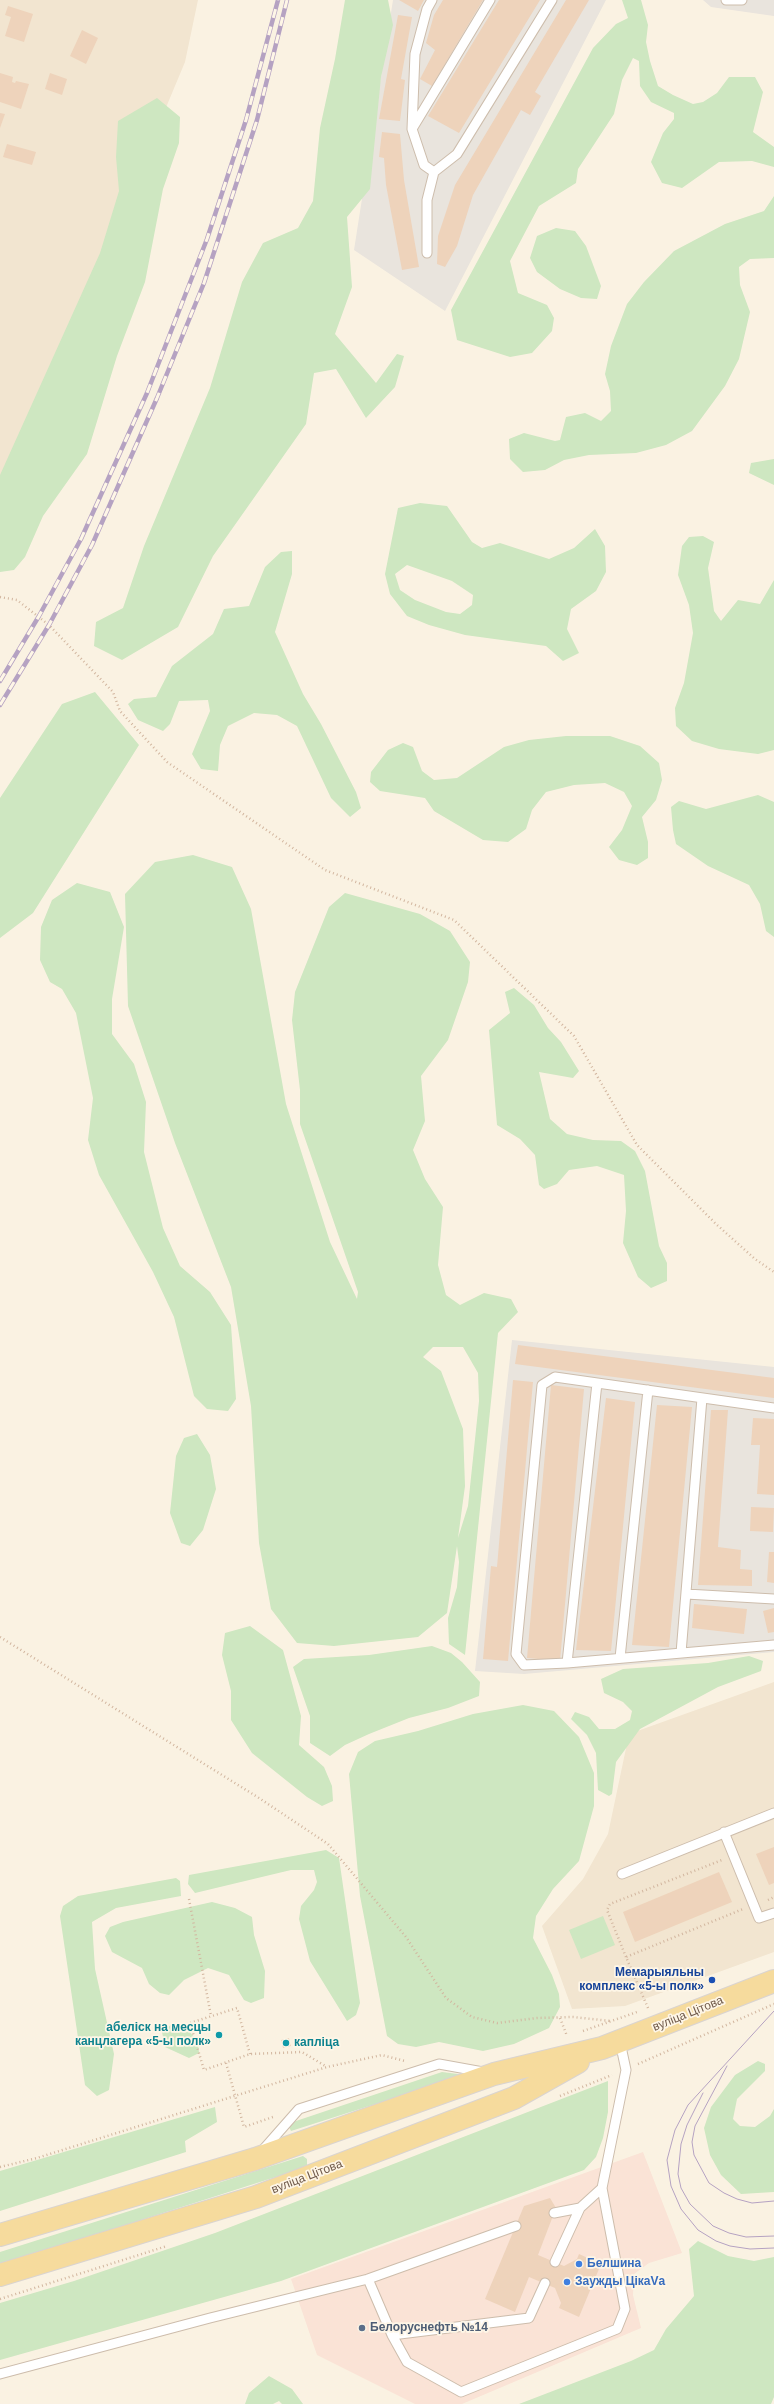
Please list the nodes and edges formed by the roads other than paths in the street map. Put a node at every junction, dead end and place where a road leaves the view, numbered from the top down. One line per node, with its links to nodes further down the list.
1 (432, 0): 6 (lane)
2 (490, 0): 6 (lane)
3 (552, 0): 7 (lane)
4 (726, 0): 5 (lane)
5 (742, 0)
6 (412, 129): 7 (lane)
7 (434, 172): 8 (lane)
8 (427, 253)
9 (597, 1383): 10 (lane); 18 (lane); 18 (lane)
10 (648, 1390): 11 (lane); 17 (lane)
11 (702, 1398): 12 (lane); 13 (lane)
12 (774, 1408)
13 (686, 1594): 14 (lane); 16 (lane)
14 (774, 1599)
15 (774, 1645): 16 (lane)
16 (682, 1653): 17 (lane)
17 (620, 1658): 18 (lane)
18 (567, 1663)
19 (774, 1813): 20 (lane)
20 (724, 1832): 21 (lane); 22 (lane)
21 (622, 1874)
22 (774, 1913)
23 (774, 1981): 24 (main road, вуліца Цітова)
24 (611, 2045): 25 (main road, вуліца Цітова); 27 (lane); 33 (main road, вуліца Цітова)
25 (494, 2074): 26 (main road, вуліца Цітова); 26 (lane)
26 (255, 2159): 31 (main road, вуліца Цітова)
27 (602, 2188): 28 (lane); 36 (lane)
28 (580, 2208): 29 (lane); 32 (lane)
29 (554, 2213)
30 (516, 2226): 34 (lane)
31 (0, 2235)
32 (555, 2262)
33 (0, 2275)
34 (368, 2279): 36 (lane); 37 (lane)
35 (545, 2283): 36 (lane)
36 (392, 2335)
37 (0, 2374)

